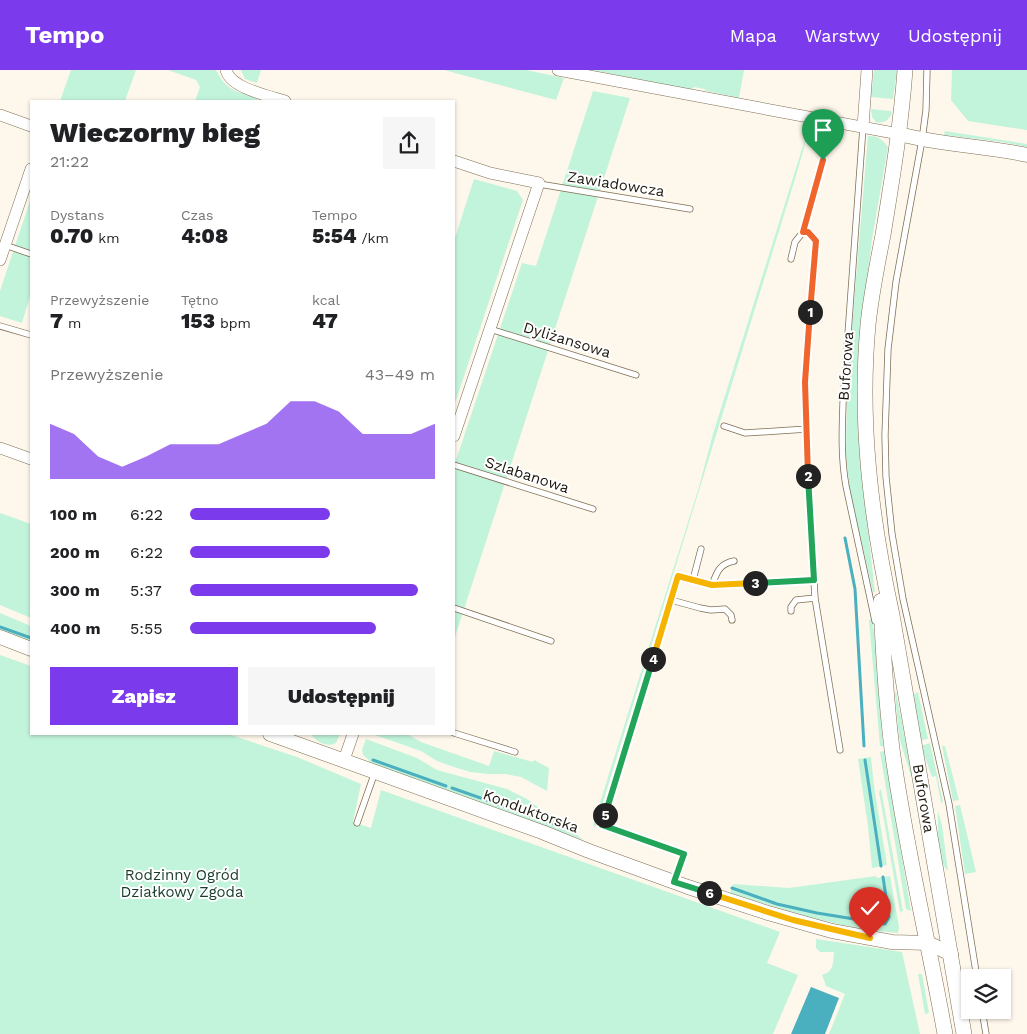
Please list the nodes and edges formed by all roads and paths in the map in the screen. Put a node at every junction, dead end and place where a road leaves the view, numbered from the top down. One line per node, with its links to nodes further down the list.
1 (226, 70): 6 (street)
2 (558, 70): 9 (street)
3 (867, 70): 9 (street, Buforowa)
4 (905, 70): 10 (main road, Buforowa)
5 (927, 70): 11 (lane)
6 (282, 100)
7 (0, 115): 8 (street)
8 (30, 126)
9 (863, 127): 10 (street); 48 (lane, Buforowa)
10 (899, 134): 11 (street); 36 (main road, Buforowa)
11 (922, 140): 12 (street); 61 (lane)
12 (1027, 155)
13 (823, 160): 18 (lane)
14 (455, 161): 16 (street)
15 (30, 172): 19 (street)
16 (538, 184): 17 (lane, Zawiadowcza); 24 (street)
17 (690, 208)
18 (803, 232): 21 (lane); 28 (lane)
19 (4, 241): 20 (lane); 22 (street)
20 (30, 254)
21 (791, 259)
22 (0, 260)
23 (0, 326): 25 (lane)
24 (490, 329): 26 (lane, Dyliżansowa); 29 (street)
25 (30, 336)
26 (636, 375)
27 (724, 426): 28 (lane)
28 (806, 429): 38 (lane)
29 (455, 433)
30 (0, 448): 31 (street)
31 (30, 459)
32 (455, 465): 33 (lane, Szlabanowa)
33 (593, 509)
34 (701, 549): 37 (lane)
35 (734, 561): 39 (lane)
36 (880, 563): 48 (main road, Buforowa); 58 (main road, Buforowa)
37 (693, 580): 39 (lane); 41 (lane)
38 (814, 580): 39 (lane); 40 (lane)
39 (712, 585)
40 (815, 598): 43 (lane); 52 (lane)
41 (671, 600): 44 (lane); 57 (lane)
42 (455, 608): 46 (lane)
43 (791, 611)
44 (732, 620)
45 (0, 638): 47 (street)
46 (551, 641)
47 (30, 649)
48 (883, 659): 59 (main road, Buforowa)
49 (455, 733): 53 (lane)
50 (273, 735): 54 (street, Konduktorska)
51 (353, 735): 54 (street)
52 (840, 750)
53 (515, 752)
54 (344, 760): 55 (street, Konduktorska)
55 (374, 772): 56 (lane); 57 (street, Konduktorska)
56 (357, 823)
57 (674, 882): 59 (street, Konduktorska)
58 (946, 925): 59 (street); 60 (main road, Buforowa)
59 (928, 943): 60 (street, Konduktorska); 63 (main road, Buforowa)
60 (951, 954): 64 (main road, Buforowa)
61 (976, 969)
62 (984, 1019): 65 (lane)
63 (945, 1034)
64 (964, 1034)
65 (986, 1034)

